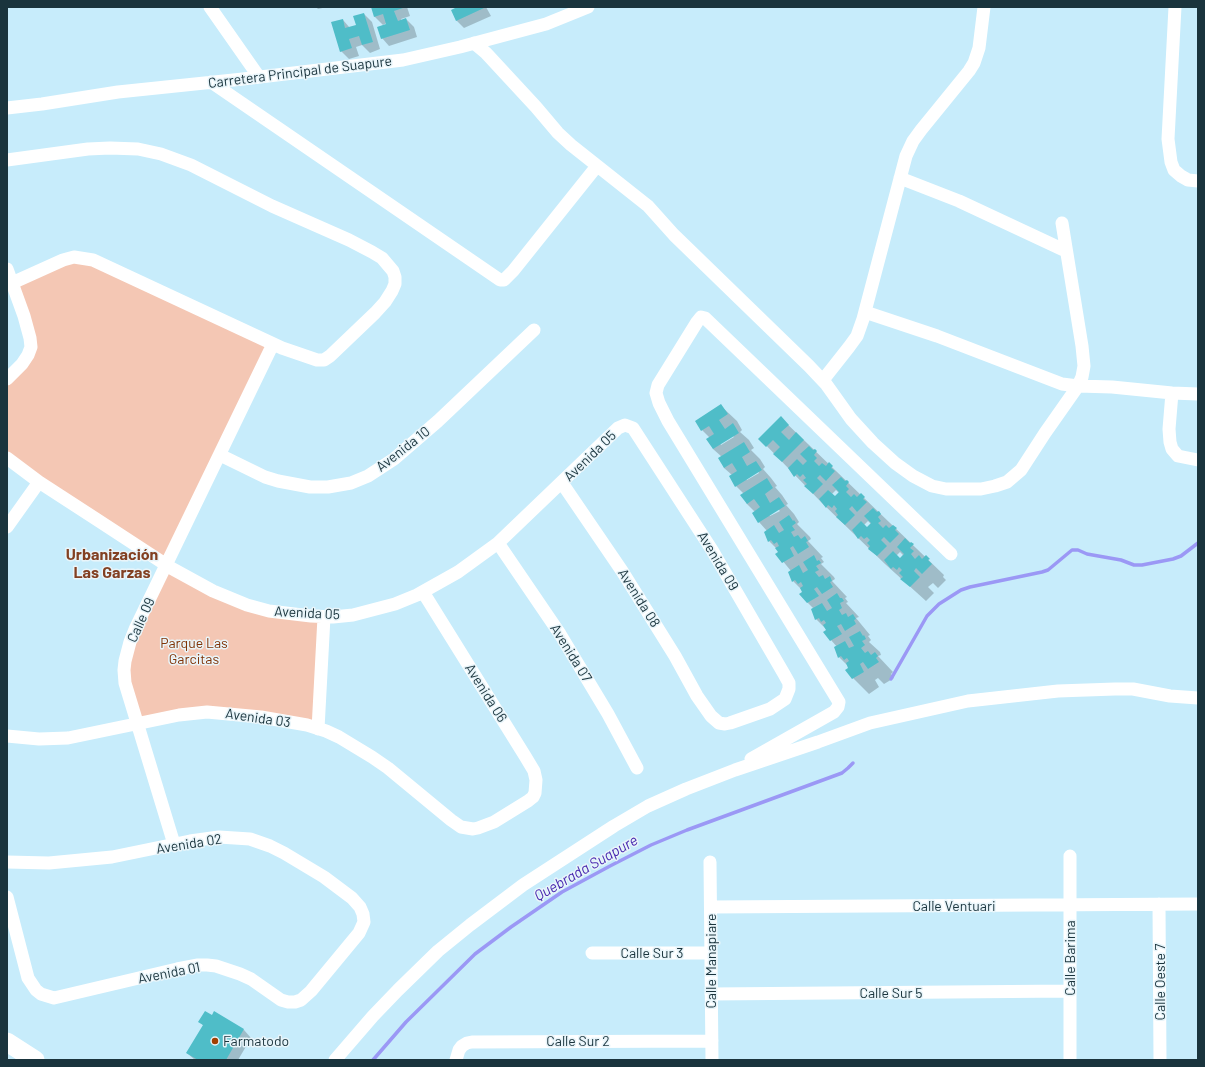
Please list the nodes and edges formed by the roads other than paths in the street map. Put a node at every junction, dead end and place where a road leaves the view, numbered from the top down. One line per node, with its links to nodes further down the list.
1 (210, 7): 6 (street)
2 (588, 7): 5 (street, Carretera Principal de Suapure)
3 (984, 7): 11 (street)
4 (1175, 7): 12 (street)
5 (474, 44): 6 (street, Carretera Principal de Suapure); 10 (street)
6 (259, 77): 7 (street, Carretera Principal de Suapure)
7 (211, 82): 8 (street, Carretera Principal de Suapure); 10 (street)
8 (7, 108)
9 (7, 160): 19 (street)
10 (597, 166): 21 (street)
11 (900, 178): 14 (street); 17 (street)
12 (1198, 181)
13 (1062, 223): 14 (street)
14 (1066, 251): 22 (street)
15 (7, 269): 16 (street)
16 (12, 283): 19 (street); 20 (street)
17 (865, 312): 21 (street); 22 (street)
18 (534, 330): 26 (street, Avenida 10)
19 (274, 344): 26 (street, Calle 09)
20 (7, 379)
21 (822, 380): 22 (street)
22 (1078, 386): 23 (street)
23 (1172, 393): 24 (street); 28 (street)
24 (1198, 394)
25 (633, 428): 30 (street, Avenida 05); 38 (street, Avenida 09)
26 (220, 455): 34 (street, Calle 09)
27 (7, 458): 29 (street, Avenida 05)
28 (1198, 460)
29 (39, 482): 31 (street); 34 (street, Avenida 05)
30 (562, 483): 32 (street, Avenida 05); 38 (street, Avenida 08)
31 (7, 527)
32 (498, 543): 35 (street, Avenida 05); 42 (street, Avenida 07)
33 (951, 554): 43 (street)
34 (167, 565): 36 (street, Avenida 05); 39 (street, Calle 09)
35 (423, 592): 36 (street, Avenida 05); 44 (street, Avenida 06)
36 (324, 617): 40 (street)
37 (1198, 698): 43 (street)
38 (711, 716)
39 (137, 724): 40 (street, Avenida 03); 41 (street, Avenida 03); 45 (street, Calle 09)
40 (318, 729): 44 (street, Avenida 03)
41 (7, 736)
42 (637, 768)
43 (735, 770): 62 (street)
44 (478, 828)
45 (174, 844): 47 (street, Avenida 02); 58 (street, Avenida 02)
46 (1070, 856): 52 (street, Calle Barima)
47 (7, 862)
48 (710, 862): 53 (street, Calle Manapiare)
49 (7, 897): 58 (street, Avenida 01)
50 (1159, 904): 51 (street, Calle Ventuari); 52 (street, Calle Ventuari); 66 (street, Calle Oeste 7)
51 (1198, 904)
52 (1070, 905): 53 (street, Calle Ventuari); 56 (street, Calle Barima)
53 (711, 907): 55 (street, Calle Manapiare)
54 (592, 953): 55 (street, Calle Sur 3)
55 (711, 953): 57 (street, Calle Manapiare)
56 (1070, 991): 57 (street, Calle Sur 5); 65 (street, Calle Barima)
57 (711, 994): 59 (street, Calle Manapiare)
58 (306, 996)
59 (712, 1041): 63 (street, Calle Sur 2); 64 (street, Calle Manapiare)
60 (7, 1042): 61 (main road)
61 (35, 1060)
62 (335, 1060)
63 (456, 1060)
64 (712, 1060)
65 (1070, 1060)
66 (1160, 1060)

